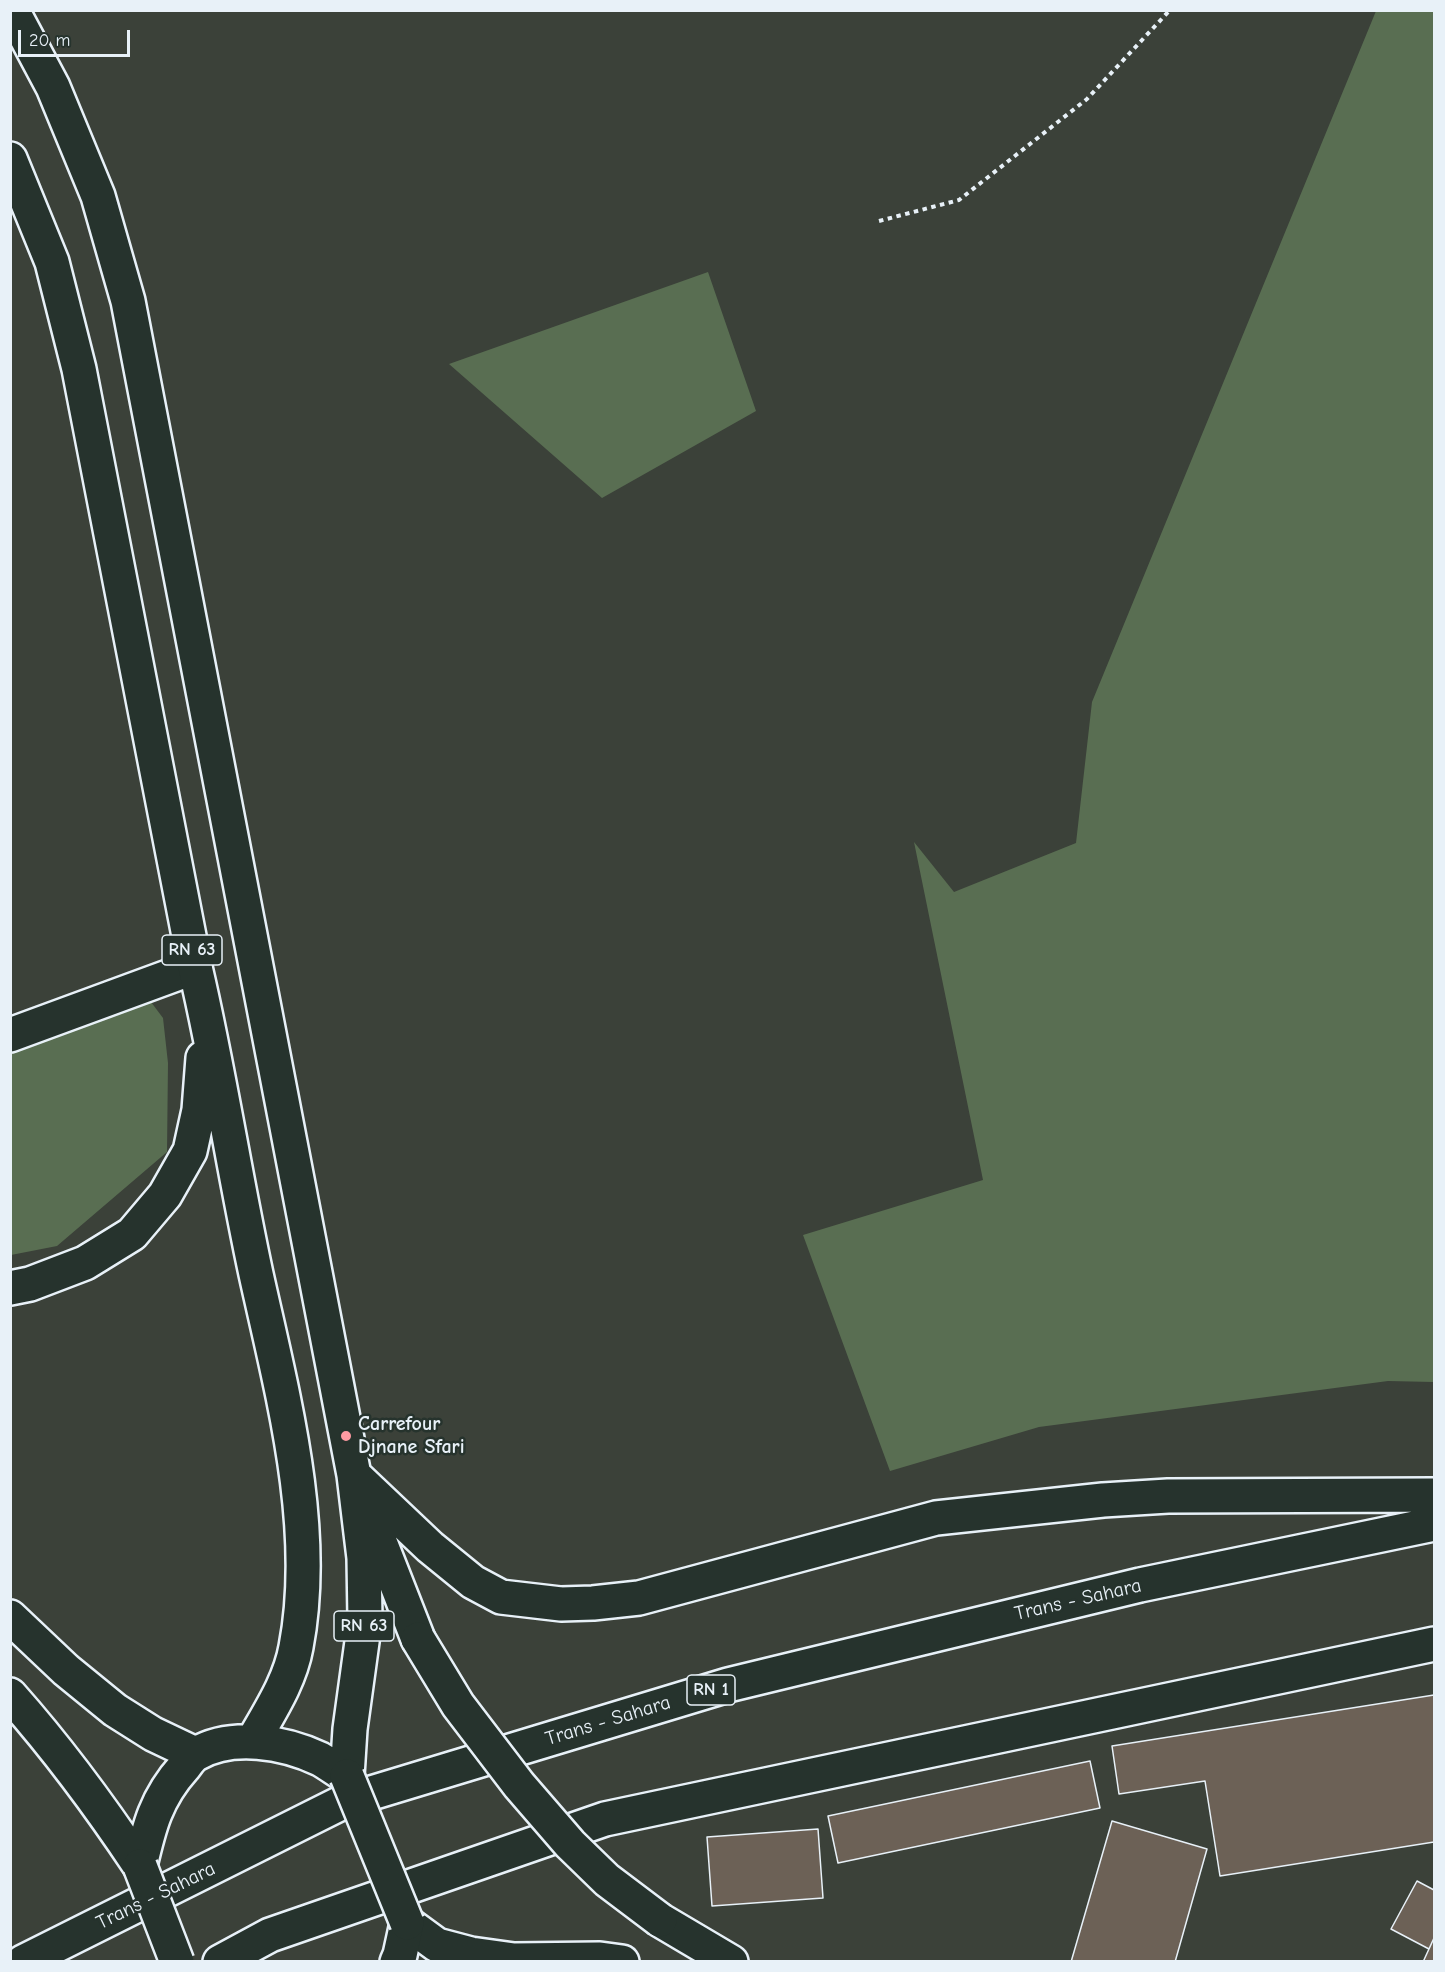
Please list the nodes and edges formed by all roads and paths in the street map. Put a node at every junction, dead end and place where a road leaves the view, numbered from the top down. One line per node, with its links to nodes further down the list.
1 (12, 10): 9 (main road, RN 63)
2 (1170, 10): 4 (path)
3 (10, 159): 5 (main road, RN 63)
4 (879, 221)
5 (195, 967): 6 (main road, RN 63); 7 (main road)
6 (206, 1015): 8 (main road); 15 (main road, RN 63)
7 (10, 1035)
8 (10, 1288)
9 (354, 1476): 10 (main road); 17 (main road, RN 63); 26 (main road, bridge)
10 (1434, 1495)
11 (1434, 1524): 21 (main road, Trans - Sahara / RN 1)
12 (10, 1617): 16 (main road)
13 (1434, 1644): 23 (main road)
14 (10, 1695): 18 (main road)
15 (253, 1741): 16 (main road); 17 (main road)
16 (195, 1754): 18 (main road)
17 (347, 1776): 19 (main road, RN 63, bridge)
18 (140, 1866): 22 (main road, bridge)
19 (407, 1923): 20 (main road); 24 (main road)
20 (512, 1961): 25 (main road)
21 (23, 1962)
22 (177, 1962)
23 (219, 1962)
24 (397, 1962)
25 (622, 1962)
26 (731, 1962)

